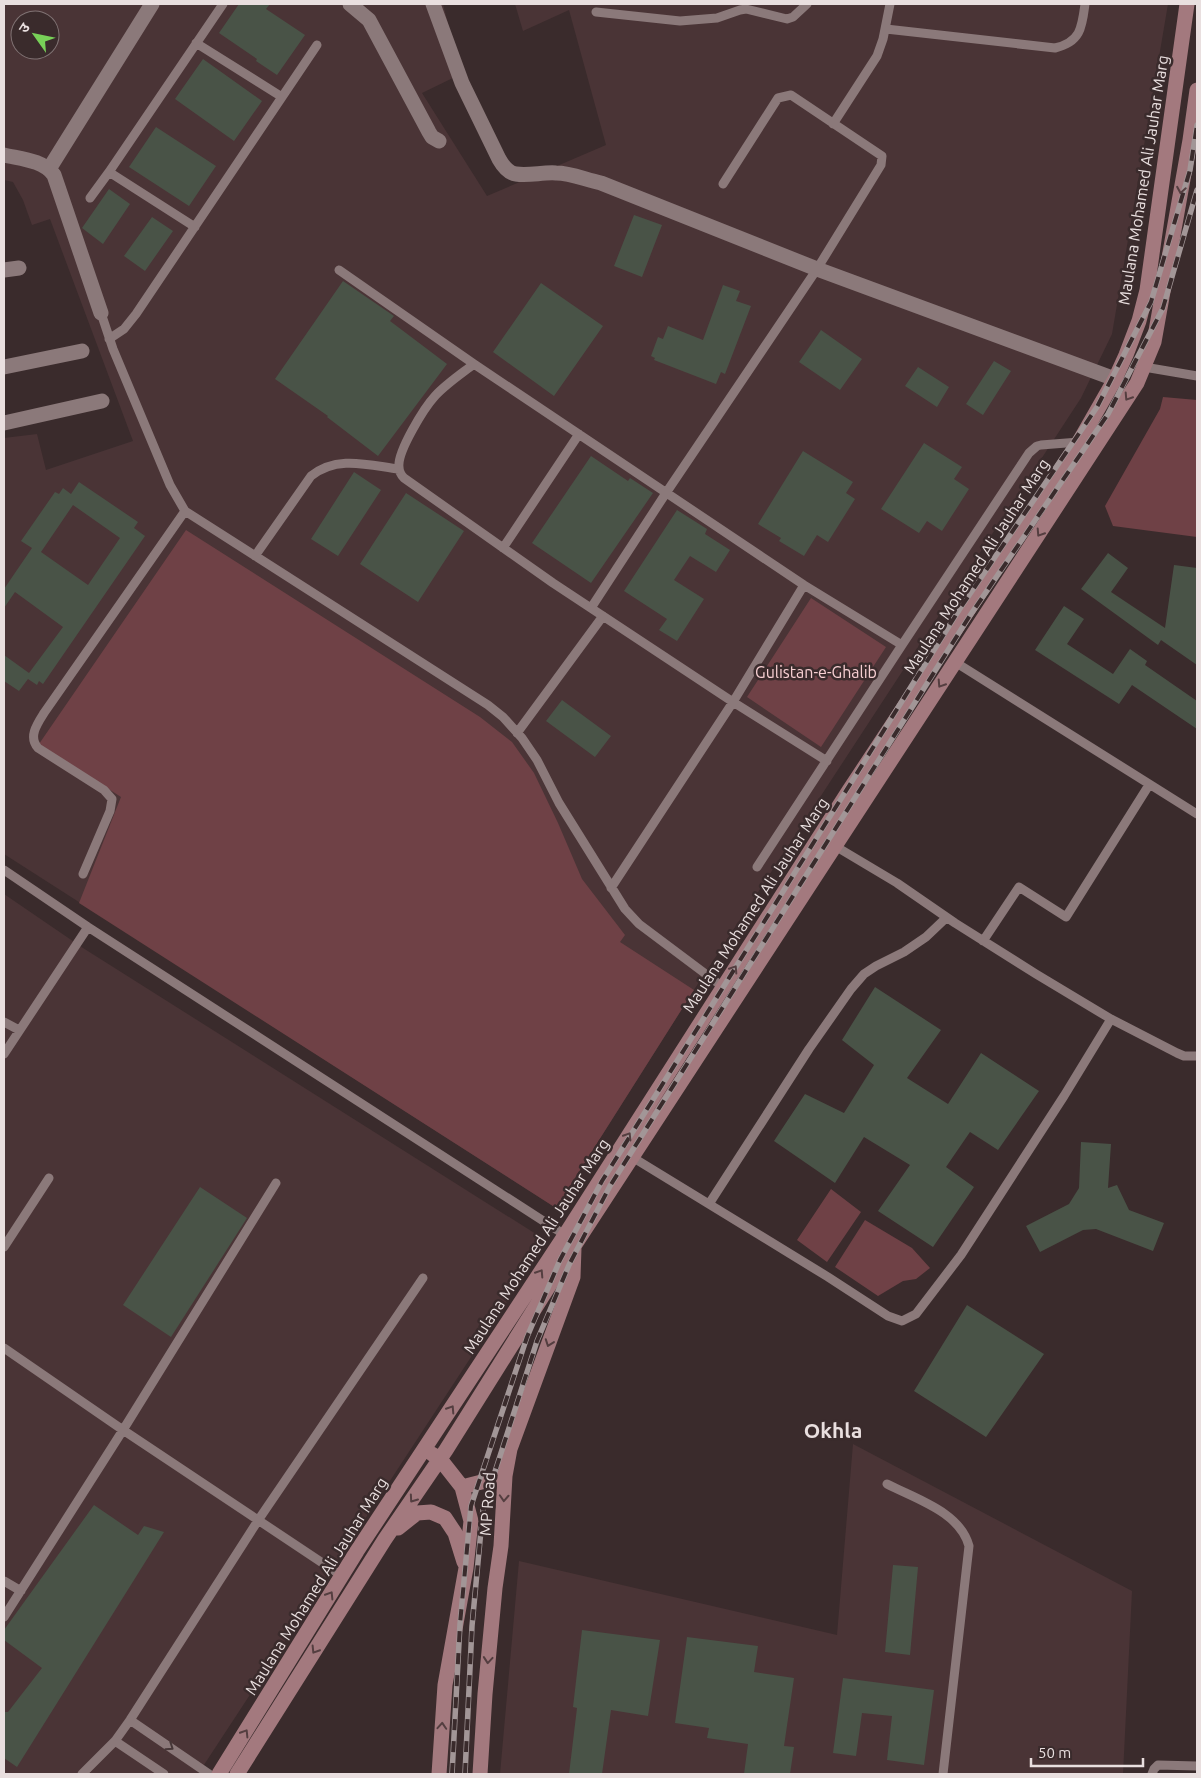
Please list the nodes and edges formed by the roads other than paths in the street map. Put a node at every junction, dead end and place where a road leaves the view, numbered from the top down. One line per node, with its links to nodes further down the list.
1 (152, 4): 19 (street)
2 (223, 4): 11 (lane)
3 (350, 4): 16 (street)
4 (433, 4): 24 (street)
5 (807, 4): 9 (lane)
6 (890, 4): 10 (lane)
7 (1085, 4): 10 (lane)
8 (1187, 4): 33 (main road, Maulana Mohamed Ali Jauhar Marg)
9 (596, 12)
10 (886, 28): 15 (lane)
11 (196, 43): 14 (lane); 20 (lane)
12 (317, 45): 14 (lane)
13 (1197, 90): 18 (main road, Maulana Mohamed Ali Jauhar Marg)
14 (282, 97): 23 (lane)
15 (833, 124): 21 (lane); 24 (lane)
16 (439, 141)
17 (4, 154): 19 (street)
18 (1192, 156): 31 (main road, Maulana Mohamed Ali Jauhar Marg, one-way to 31)
19 (49, 169): 26 (street)
20 (109, 172): 22 (lane); 23 (lane)
21 (723, 184)
22 (90, 198)
23 (195, 227): 27 (lane)
24 (817, 269): 33 (street); 39 (lane)
25 (339, 270): 29 (lane)
26 (101, 312): 27 (lane)
27 (109, 339): 40 (lane)
28 (82, 351): 30 (street)
29 (474, 364): 36 (lane); 38 (lane)
30 (4, 367)
31 (1144, 367): 32 (lane); 47 (main road, Maulana Mohamed Ali Jauhar Marg, one-way to 47)
32 (1197, 376)
33 (1116, 379): 37 (main road, Maulana Mohamed Ali Jauhar Marg)
34 (102, 400): 35 (street)
35 (4, 423)
36 (580, 434): 39 (lane); 41 (lane)
37 (1079, 442): 46 (lane); 49 (main road, Maulana Mohamed Ali Jauhar Marg)
38 (399, 469): 41 (lane); 42 (lane)
39 (666, 493): 43 (lane); 44 (lane)
40 (185, 511): 42 (lane); 58 (lane)
41 (503, 548): 44 (lane)
42 (255, 556): 50 (lane)
43 (804, 585): 46 (lane); 48 (lane)
44 (591, 608): 45 (lane)
45 (603, 616): 48 (lane); 50 (lane)
46 (902, 645): 52 (lane)
47 (955, 662): 51 (main road, Maulana Mohamed Ali Jauhar Marg, one-way to 51); 53 (lane)
48 (733, 702): 52 (lane); 59 (lane)
49 (892, 726): 51 (main road); 63 (main road, Maulana Mohamed Ali Jauhar Marg, one-way to 49)
50 (517, 733): 59 (lane)
51 (907, 736): 55 (main road, Maulana Mohamed Ali Jauhar Marg)
52 (827, 761): 56 (lane)
53 (1149, 785): 54 (lane); 62 (lane)
54 (1197, 814)
55 (835, 846): 60 (lane); 69 (main road, Maulana Mohamed Ali Jauhar Marg)
56 (757, 866)
57 (4, 870): 61 (lane)
58 (83, 874)
59 (611, 888): 63 (lane)
60 (946, 918): 62 (lane); 72 (lane)
61 (88, 927): 66 (lane); 73 (lane)
62 (983, 941): 64 (lane)
63 (723, 987): 73 (main road, Maulana Mohamed Ali Jauhar Marg, one-way to 63)
64 (1111, 1019): 68 (lane); 72 (lane)
65 (4, 1022): 66 (lane)
66 (19, 1030): 67 (lane)
67 (4, 1054)
68 (1197, 1056)
69 (632, 1157): 72 (lane); 73 (main road, Maulana Mohamed Ali Jauhar Marg)
70 (49, 1178): 74 (lane)
71 (276, 1183): 77 (lane)
72 (709, 1204)
73 (567, 1240): 78 (main road, Maulana Mohamed Ali Jauhar Marg, one-way to 73); 79 (main road, Maulana Mohamed Ali Jauhar Marg); 80 (main road, MP Road, one-way to 80)
74 (4, 1247)
75 (423, 1278): 83 (lane)
76 (4, 1348): 77 (lane)
77 (123, 1430): 83 (lane); 88 (lane)
78 (424, 1449): 79 (main road, MP Road); 86 (main road, Maulana Mohamed Ali Jauhar Marg)
79 (440, 1459): 82 (main road, MP Road); 84 (main road, Maulana Mohamed Ali Jauhar Marg, one-way to 84)
80 (506, 1476): 82 (main road); 99 (main road, MP Road, one-way to 99)
81 (888, 1484): 100 (lane)
82 (462, 1487): 85 (main road, MP Road)
83 (259, 1519): 86 (lane); 90 (lane)
84 (385, 1539): 85 (main road); 97 (main road, Maulana Mohamed Ali Jauhar Marg, one-way to 97)
85 (466, 1568): 98 (main road, MP Road, one-way to 85)
86 (342, 1576): 96 (main road, Maulana Mohamed Ali Jauhar Marg, one-way to 86)
87 (4, 1581): 88 (lane)
88 (21, 1591): 89 (lane)
89 (4, 1617)
90 (130, 1720): 91 (lane); 95 (lane, one-way to 95)
91 (115, 1741): 93 (lane); 94 (lane)
92 (1197, 1766): 101 (lane)
93 (82, 1774)
94 (164, 1774)
95 (210, 1774)
96 (219, 1774)
97 (237, 1774)
98 (439, 1774)
99 (480, 1774)
100 (943, 1774)
101 (1152, 1774)

